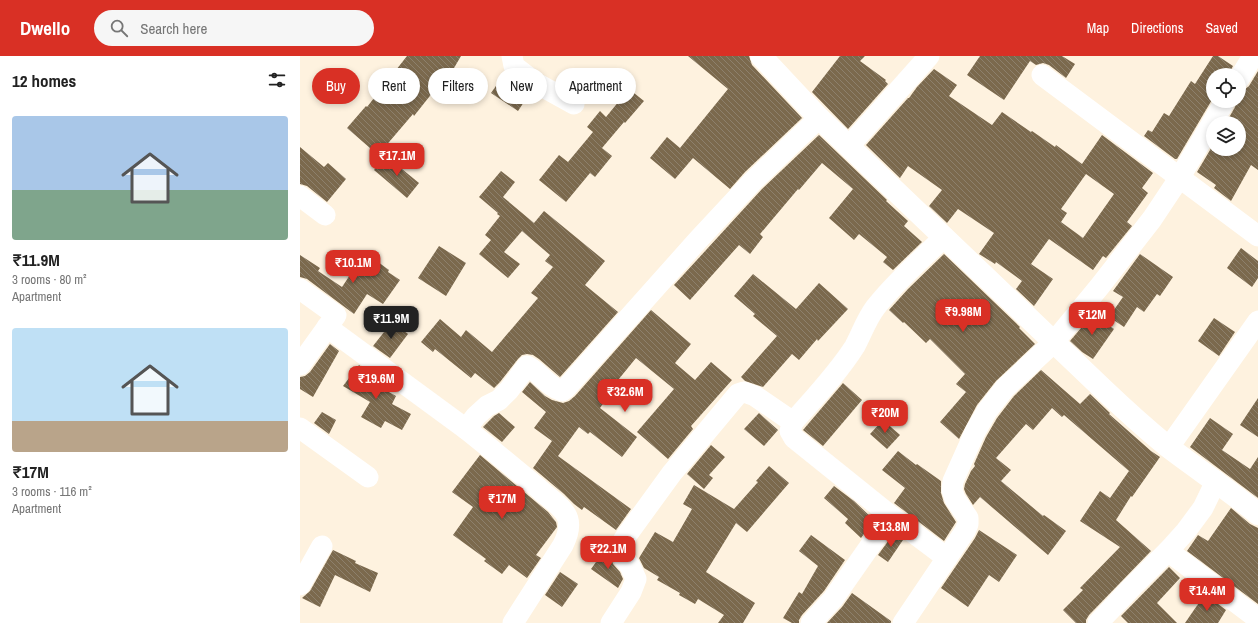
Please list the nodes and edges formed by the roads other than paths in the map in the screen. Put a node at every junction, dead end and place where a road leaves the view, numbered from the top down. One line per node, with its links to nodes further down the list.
1 (512, 56): 5 (street)
2 (761, 56): 7 (street)
3 (929, 56): 8 (street)
4 (1042, 75): 9 (street)
5 (555, 94)
6 (1222, 108): 9 (street)
7 (819, 118): 8 (street); 21 (street)
8 (849, 146): 13 (street)
9 (1180, 177): 12 (street); 17 (street)
10 (300, 196): 11 (street)
11 (325, 214)
12 (1258, 236)
13 (944, 237): 17 (street); 19 (street)
14 (300, 289): 16 (street)
15 (1258, 321): 22 (street)
16 (327, 327): 18 (street); 21 (street)
17 (1054, 343): 22 (street); 29 (street)
18 (300, 365)
19 (793, 422): 26 (street); 33 (street)
20 (300, 428): 23 (street)
21 (466, 428): 32 (street)
22 (1169, 447): 24 (street)
23 (368, 477)
24 (1216, 482): 25 (street); 28 (street)
25 (1258, 514)
26 (891, 516): 29 (street); 34 (street)
27 (322, 546): 30 (street)
28 (1168, 551): 31 (street); 36 (street)
29 (947, 558): 35 (street)
30 (300, 585)
31 (1258, 619)
32 (513, 623)
33 (611, 623)
34 (811, 623)
35 (903, 623)
36 (1098, 623)

